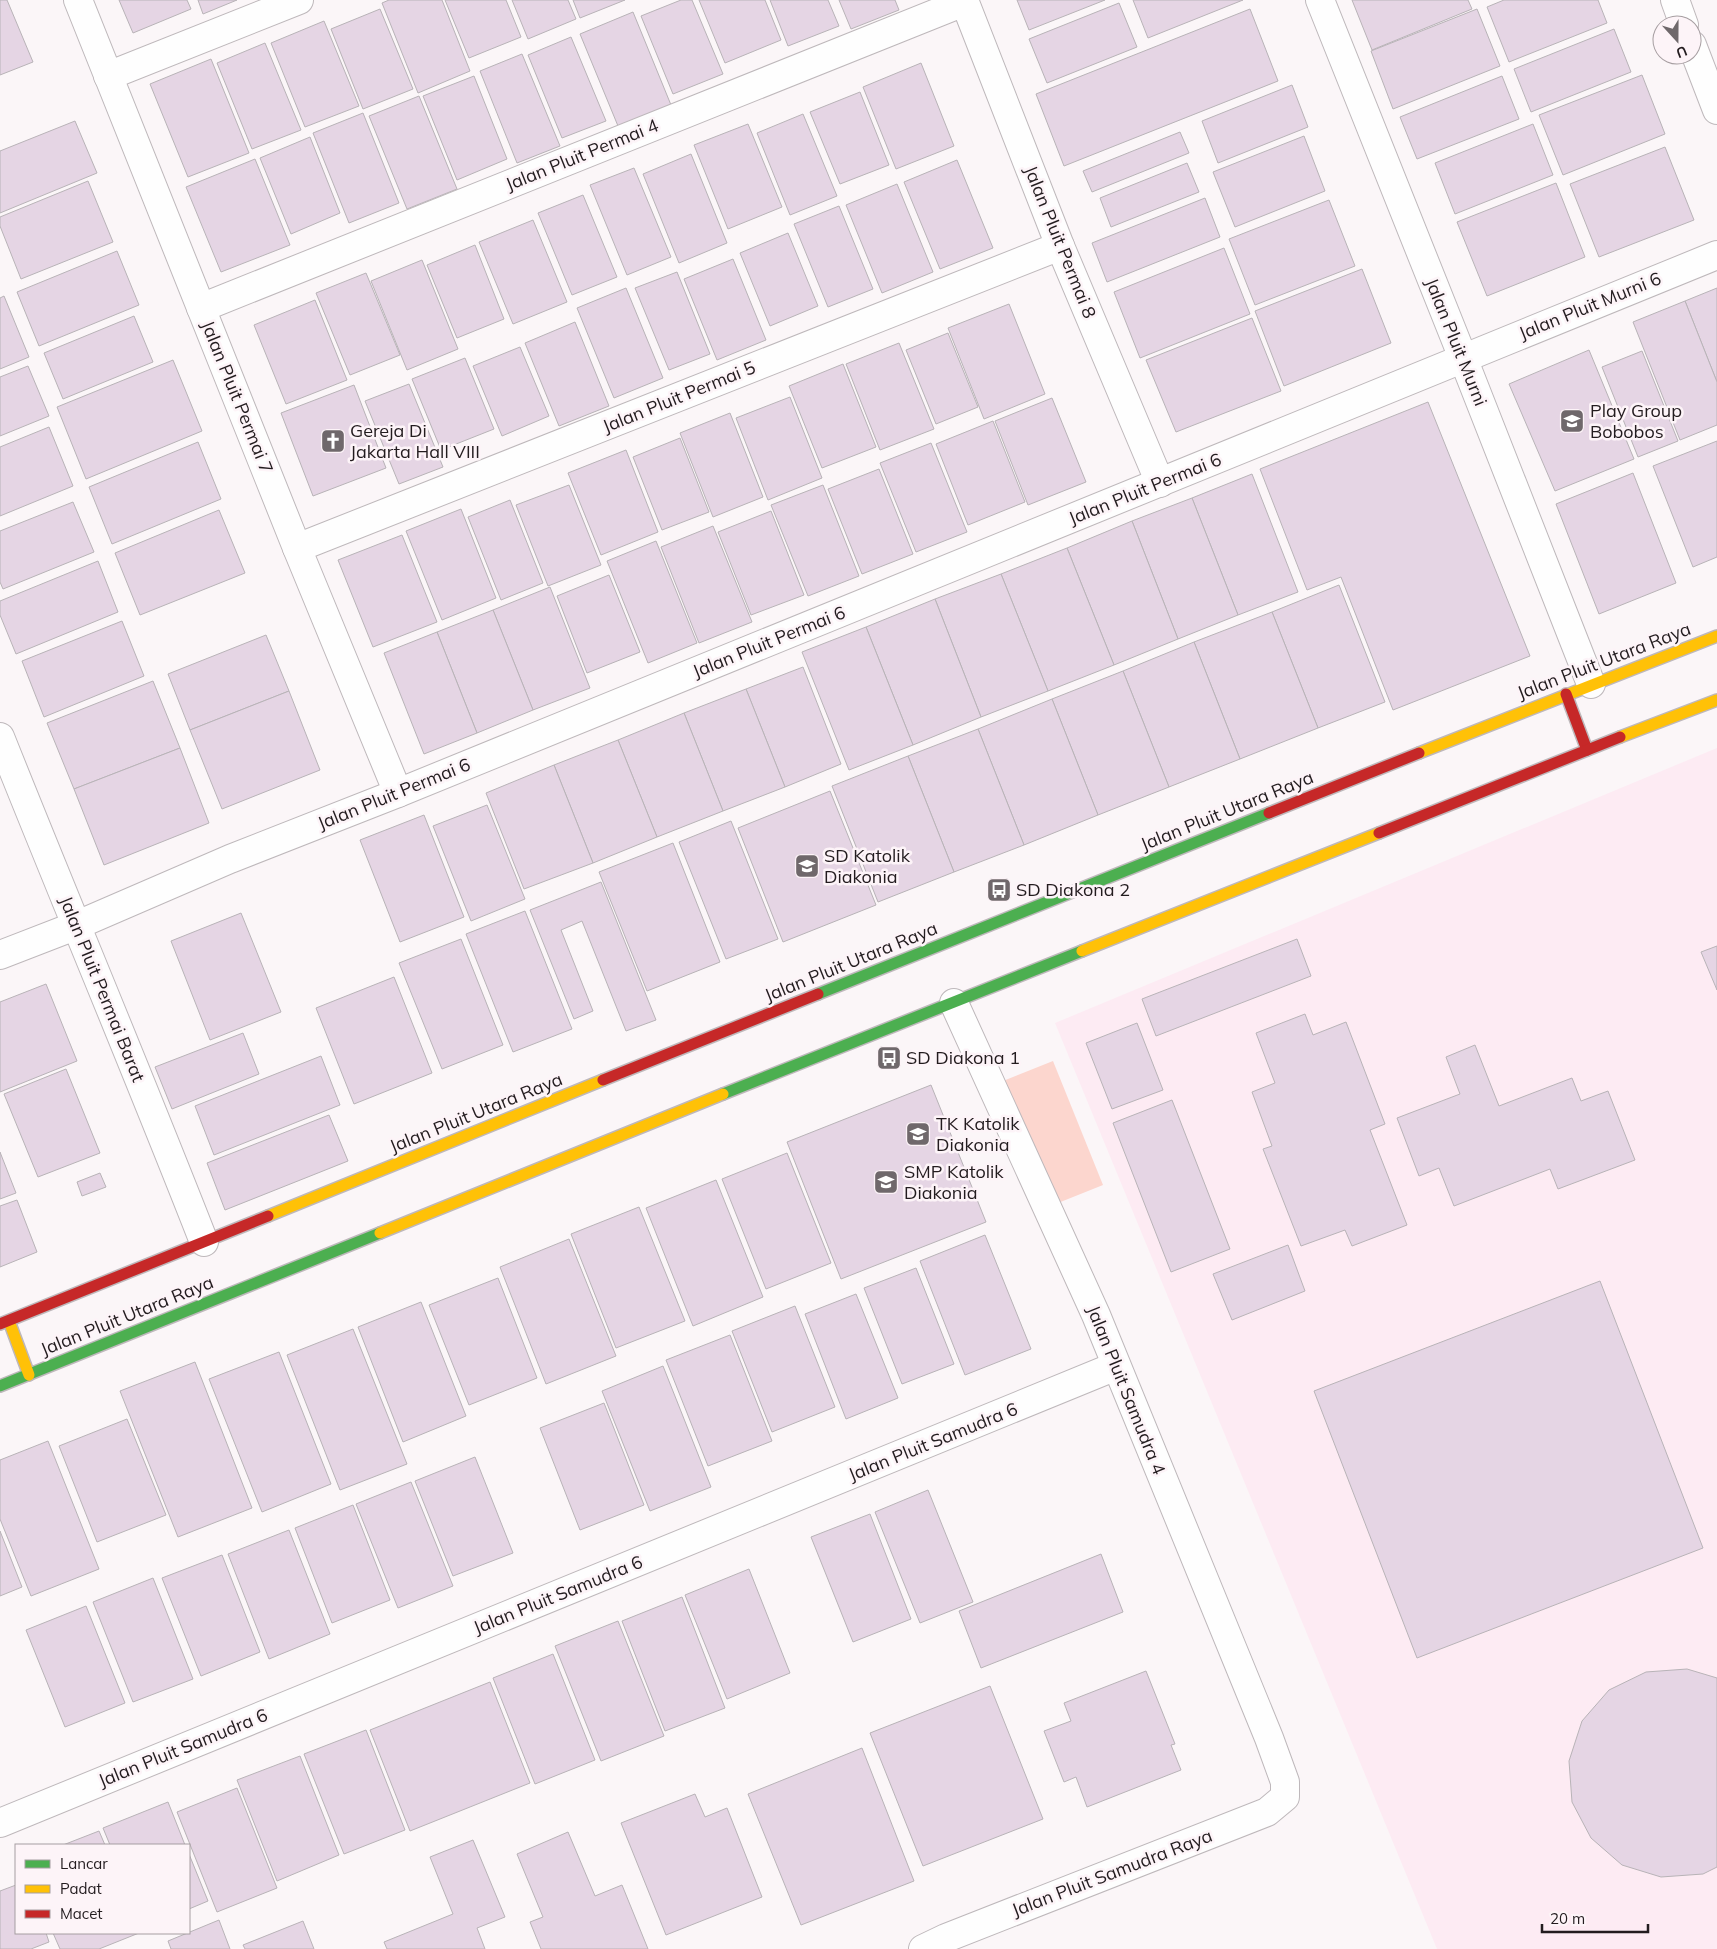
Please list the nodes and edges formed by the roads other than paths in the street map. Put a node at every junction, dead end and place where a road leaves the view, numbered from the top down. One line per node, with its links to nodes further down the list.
1 (78, 0): 8 (street, Jalan Pluit Permai 7)
2 (299, 0): 8 (street)
3 (1320, 0): 13 (street, Jalan Pluit Murni)
4 (1675, 0): 6 (street)
5 (964, 1): 10 (street, Jalan Pluit Permai 8); 12 (street, Jalan Pluit Permai 4)
6 (1680, 15)
7 (1700, 65): 9 (street)
8 (108, 76): 12 (street, Jalan Pluit Permai 7)
9 (1717, 110)
10 (1060, 246): 14 (street, Jalan Pluit Permai 8); 15 (street, Jalan Pluit Permai 5)
11 (1717, 255): 13 (street, Jalan Pluit Murni 6)
12 (201, 308): 15 (street, Jalan Pluit Permai 7)
13 (1463, 358): 14 (street, Jalan Pluit Permai 6); 17 (street, Jalan Pluit Murni)
14 (1160, 483): 22 (street, Jalan Pluit Permai 6)
15 (297, 548): 22 (street, Jalan Pluit Permai 7)
16 (1717, 636): 17 (street, Jalan Pluit Utara Raya)
17 (1591, 684): 18 (street, Jalan Pluit Utara Raya)
18 (1566, 694): 21 (street); 26 (street, Jalan Pluit Utara Raya)
19 (1717, 700): 21 (street, Jalan Pluit Utara Raya)
20 (0, 737): 23 (street, Jalan Pluit Permai Barat)
21 (1587, 750): 25 (street, Jalan Pluit Utara Raya)
22 (398, 793): 23 (street, Jalan Pluit Permai 6)
23 (76, 926): 24 (street, Jalan Pluit Permai 6); 26 (street, Jalan Pluit Permai Barat)
24 (0, 955)
25 (954, 1002): 28 (street, Jalan Pluit Samudra 4); 29 (street, Jalan Pluit Utara Raya)
26 (204, 1242): 27 (street, Jalan Pluit Utara Raya)
27 (4, 1323): 29 (street)
28 (1116, 1366): 31 (street, Jalan Pluit Samudra 4); 32 (street, Jalan Pluit Samudra 6)
29 (29, 1375): 30 (street, Jalan Pluit Utara Raya)
30 (0, 1386)
31 (1285, 1782): 33 (street, Jalan Pluit Samudra Raya)
32 (0, 1823)
33 (923, 1949)

